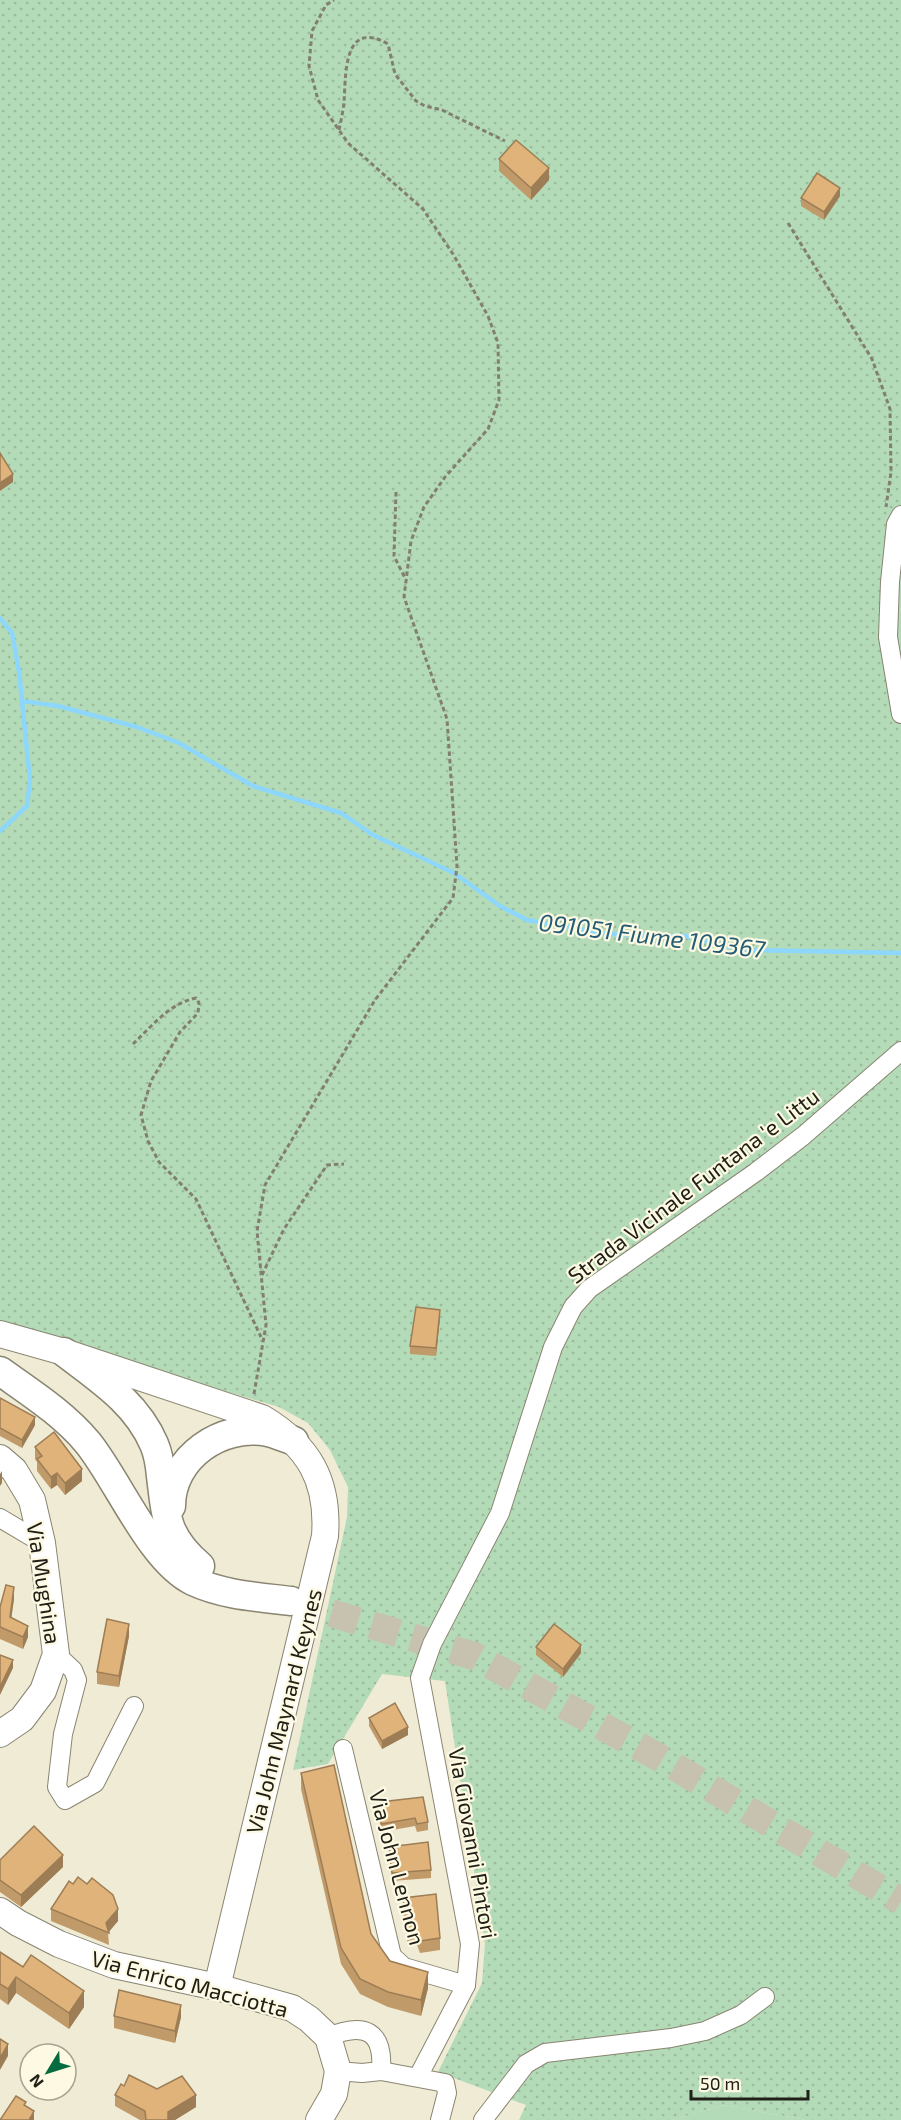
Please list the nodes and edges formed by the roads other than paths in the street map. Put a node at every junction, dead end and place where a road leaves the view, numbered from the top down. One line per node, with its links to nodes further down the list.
1 (899, 520): 2 (street)
2 (901, 714)
3 (901, 1051): 13 (street, Strada Vicinale Funtana 'e Littu)
4 (0, 1334): 5 (street, Via John Maynard Keynes)
5 (64, 1352): 7 (street, Via John Maynard Keynes); 11 (main road)
6 (7, 1381): 11 (main road)
7 (294, 1441): 11 (main road); 19 (street, Via John Maynard Keynes)
8 (0, 1458): 10 (street, Via Mughina)
9 (0, 1518): 10 (street)
10 (42, 1543): 12 (street, Via Mughina)
11 (183, 1552)
12 (56, 1654): 14 (street); 15 (street, Via Mughina)
13 (420, 1678): 18 (street, Via Giovanni Pintori)
14 (134, 1706)
15 (0, 1734)
16 (343, 1749): 18 (street, Via John Lennon)
17 (0, 1911): 19 (street, Via Enrico Macciotta)
18 (466, 1985): 24 (street, Via Giovanni Pintori)
19 (217, 1987): 21 (street, Via Enrico Macciotta)
20 (765, 1997): 27 (street)
21 (328, 2037): 22 (street); 23 (street)
22 (338, 2071): 23 (street); 25 (street)
23 (381, 2071): 24 (street)
24 (418, 2077): 26 (street)
25 (319, 2120)
26 (440, 2120)
27 (483, 2120)

